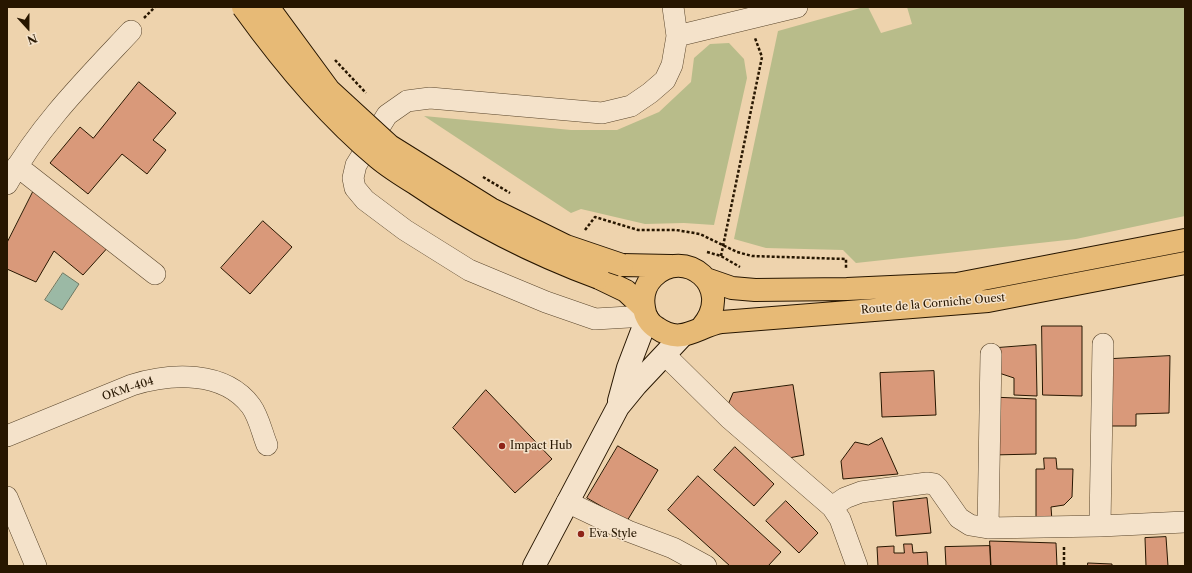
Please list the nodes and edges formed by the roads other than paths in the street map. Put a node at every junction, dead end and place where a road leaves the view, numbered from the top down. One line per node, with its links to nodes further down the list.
1 (243, 7): 14 (highway, bridge)
2 (268, 7): 11 (highway, bridge)
3 (672, 7): 6 (street)
4 (797, 7): 6 (street)
5 (131, 31): 7 (street)
6 (677, 36): 14 (street)
7 (17, 166): 8 (street); 12 (street)
8 (7, 184)
9 (1185, 240): 13 (highway, Route de la Corniche Ouest)
10 (1185, 263): 15 (highway, Route de la Corniche Ouest)
11 (672, 266): 13 (highway); 14 (highway)
12 (155, 274)
13 (706, 279): 15 (highway)
14 (646, 314): 16 (highway); 20 (street)
15 (702, 327): 16 (highway)
16 (682, 336): 18 (street)
17 (1103, 344): 27 (street)
18 (665, 354): 20 (street); 25 (street)
19 (991, 354): 28 (street)
20 (618, 408): 24 (street)
21 (7, 436): 22 (street, OKM-404)
22 (267, 446)
23 (7, 497): 29 (street)
24 (567, 502): 30 (street); 31 (street)
25 (832, 507): 28 (street); 32 (street)
26 (1185, 522): 27 (street)
27 (1100, 526): 28 (street)
28 (988, 528)
29 (36, 566)
30 (534, 566)
31 (706, 566)
32 (857, 566)

